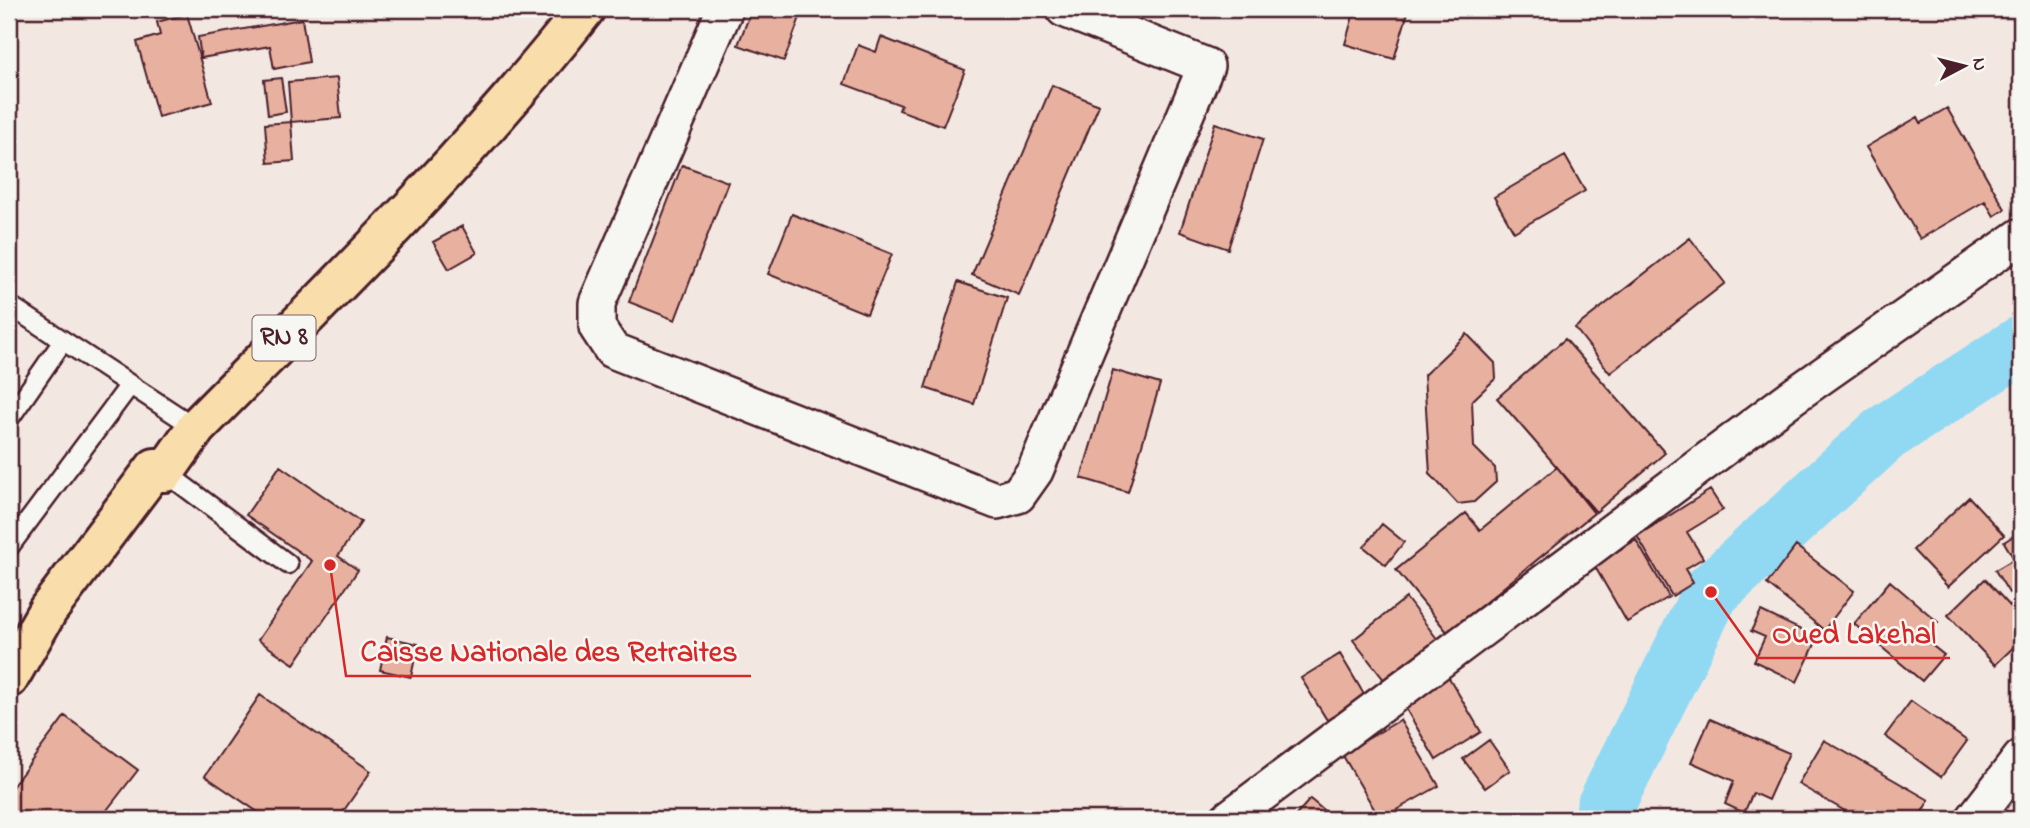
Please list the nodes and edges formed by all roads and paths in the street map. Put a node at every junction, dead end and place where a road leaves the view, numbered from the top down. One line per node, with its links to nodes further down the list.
1 (585, 9): 9 (highway, RN 8)
2 (725, 9): 3 (street)
3 (1064, 9)
4 (2021, 236): 15 (street)
5 (11, 311): 6 (lane)
6 (63, 341): 7 (lane); 8 (lane)
7 (130, 385): 9 (lane); 11 (lane)
8 (9, 419)
9 (196, 428): 10 (highway, RN 8)
10 (165, 472): 12 (lane); 13 (highway, RN 8)
11 (9, 547)
12 (288, 564)
13 (10, 674)
14 (2021, 758): 16 (street)
15 (1228, 819)
16 (1974, 819)

